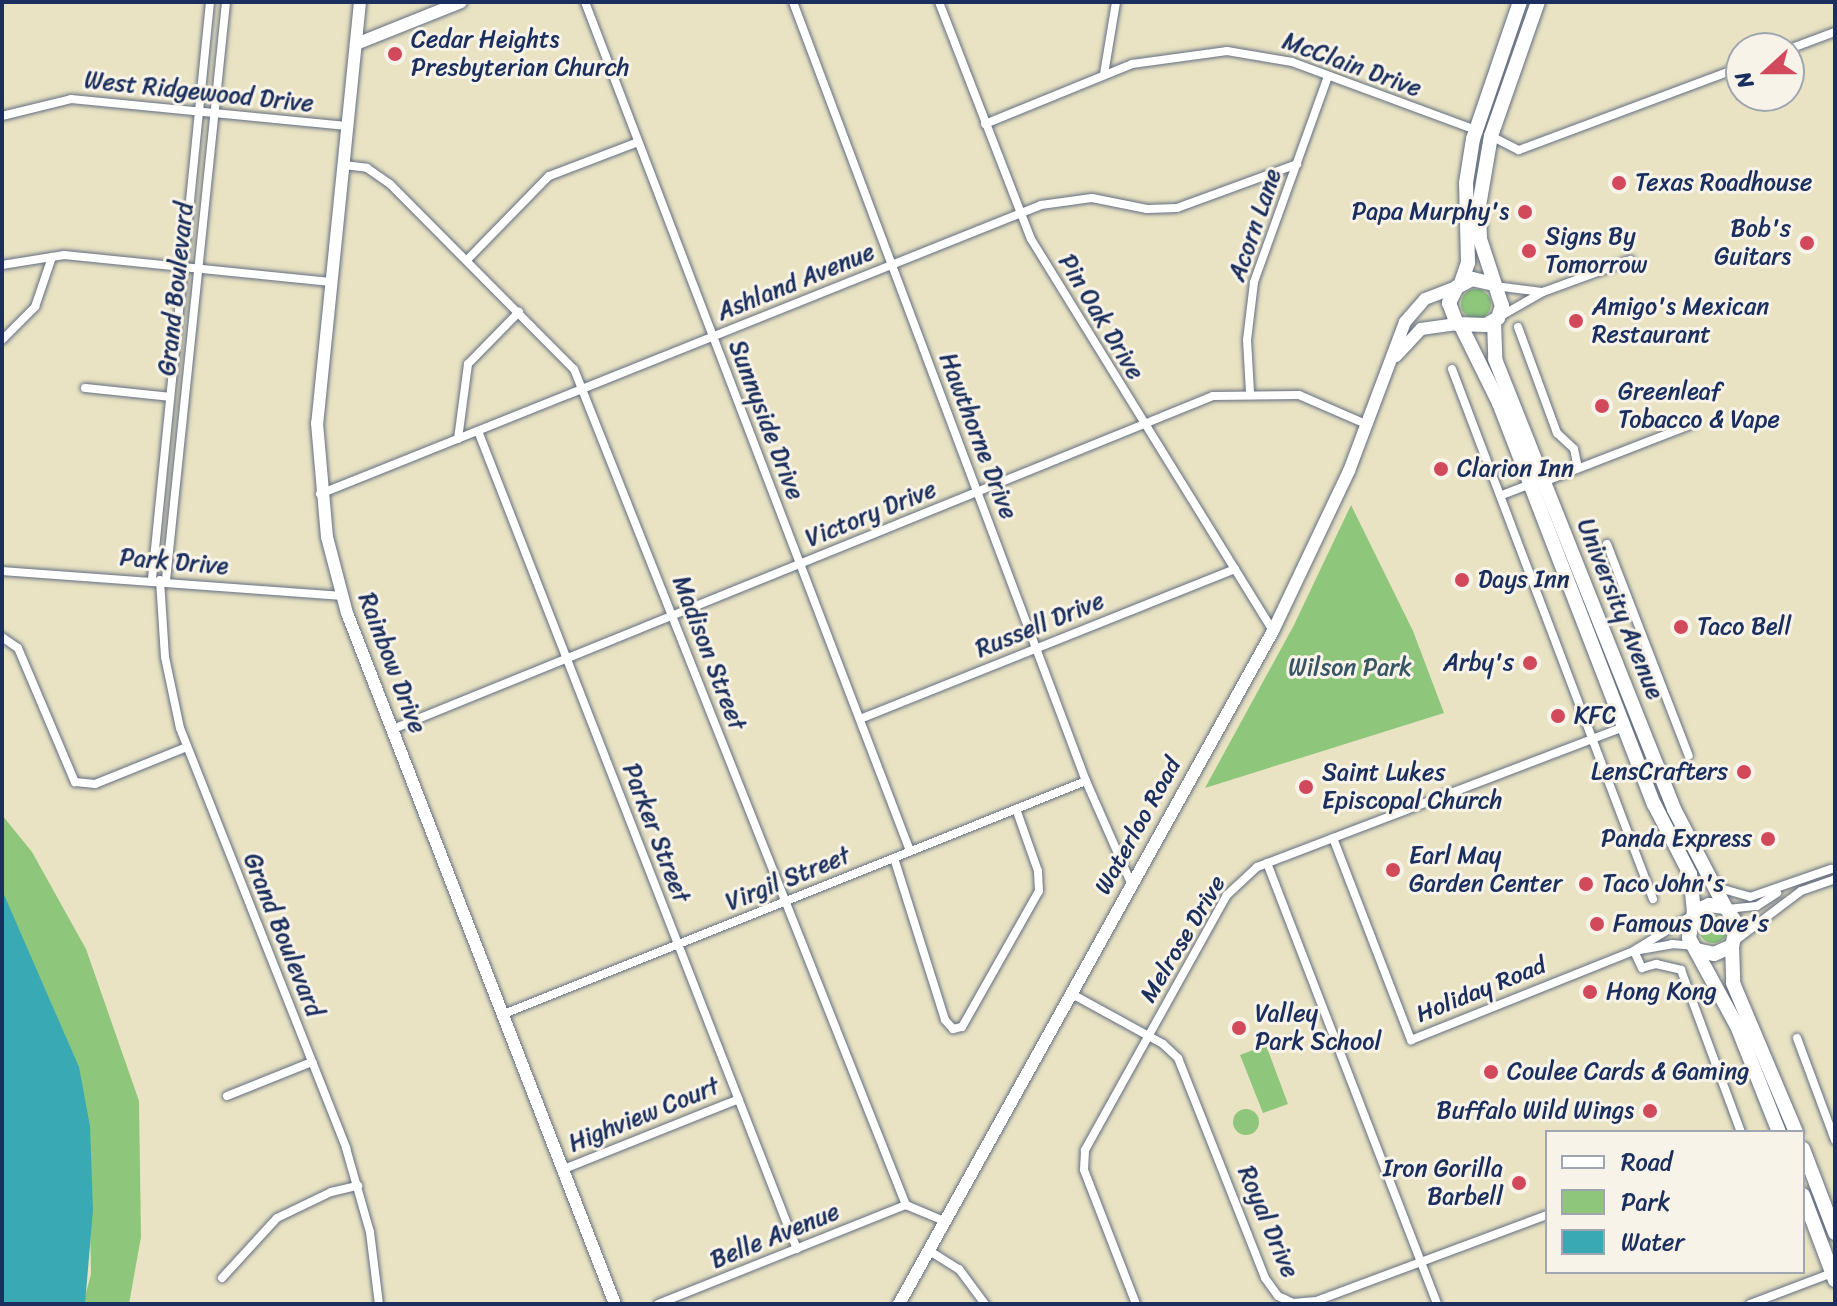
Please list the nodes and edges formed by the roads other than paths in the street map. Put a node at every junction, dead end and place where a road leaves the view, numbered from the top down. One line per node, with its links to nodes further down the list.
1 (210, 2): 17 (street, Grand Boulevard)
2 (226, 2): 18 (street, Grand Boulevard)
3 (360, 2): 13 (main road, Rainbow Drive)
4 (461, 2): 13 (main road)
5 (585, 2): 24 (street, Sunnyside Drive)
6 (793, 2): 32 (street, Hawthorne Drive)
7 (939, 2): 20 (street, Pin Oak Drive)
8 (1116, 2): 15 (street)
9 (1520, 2): 22 (main road)
10 (1538, 2): 23 (main road)
11 (1835, 32): 12 (street)
12 (1805, 43)
13 (356, 44): 21 (main road, Rainbow Drive)
14 (1725, 73): 23 (street)
15 (1104, 74): 16 (street, McClain Drive); 20 (street, McClain Drive)
16 (1328, 76): 22 (street, McClain Drive); 25 (street, Acorn Lane)
17 (199, 112): 18 (street, West Ridgewood Drive); 19 (street, West Ridgewood Drive); 33 (street, Grand Boulevard)
18 (214, 113): 21 (street, West Ridgewood Drive); 34 (street, Grand Boulevard)
19 (2, 116)
20 (985, 124): 27 (street, Pin Oak Drive)
21 (347, 126): 26 (main road, Rainbow Drive)
22 (1476, 130): 36 (main road)
23 (1491, 136): 37 (main road)
24 (638, 142): 29 (street); 43 (street, Sunnyside Drive)
25 (1297, 164): 27 (street, Ashland Avenue); 49 (street, Acorn Lane)
26 (344, 165): 29 (street, Madison Street); 35 (main road, Rainbow Drive)
27 (1020, 214): 32 (street, Ashland Avenue); 54 (street, Pin Oak Drive)
28 (52, 257): 31 (street); 33 (street); 44 (street)
29 (467, 260): 39 (street, Madison Street)
30 (1630, 260): 38 (street)
31 (2, 265)
32 (892, 265): 43 (street, Ashland Avenue); 60 (street, Hawthorne Drive)
33 (184, 267): 34 (street); 50 (street, Grand Boulevard)
34 (198, 268): 35 (street); 67 (street, Grand Boulevard)
35 (331, 282): 61 (main road, Rainbow Drive)
36 (1459, 285): 37 (main road); 41 (main road); 45 (main road, Waterloo Road)
37 (1495, 285): 38 (street); 40 (main road)
38 (1543, 292): 40 (street)
39 (519, 312): 48 (street, Madison Street); 56 (street)
40 (1496, 319): 41 (main road); 58 (main road, University Avenue)
41 (1460, 326): 45 (main road, Waterloo Road); 51 (main road, University Avenue)
42 (1518, 327): 57 (street)
43 (712, 337): 48 (street, Ashland Avenue); 64 (street, Sunnyside Drive)
44 (2, 340)
45 (1394, 358): 53 (main road, Waterloo Road)
46 (1452, 369): 62 (street)
47 (85, 388): 50 (street)
48 (584, 388): 55 (street, Ashland Avenue); 69 (street, Madison Street)
49 (1250, 392): 53 (street, Victory Drive); 54 (street, Victory Drive)
50 (170, 397): 67 (street, Grand Boulevard)
51 (1506, 422): 58 (main road); 59 (main road, University Avenue)
52 (1693, 424): 57 (street)
53 (1368, 425): 70 (main road, Waterloo Road)
54 (1145, 427): 60 (street, Victory Drive); 65 (street, Pin Oak Drive)
55 (478, 431): 56 (street, Ashland Avenue); 73 (street, Parker Street)
56 (458, 439): 61 (street, Ashland Avenue)
57 (1578, 468): 58 (street)
58 (1546, 481): 81 (main road, University Avenue)
59 (1530, 484): 62 (street); 75 (main road, University Avenue)
60 (977, 492): 64 (street, Victory Drive); 72 (street, Hawthorne Drive)
61 (320, 494): 68 (main road, Rainbow Drive)
62 (1502, 495): 77 (street)
63 (1607, 544): 79 (street)
64 (800, 564): 69 (street, Victory Drive); 74 (street, Sunnyside Drive)
65 (1235, 569): 70 (street, Pin Oak Drive); 72 (street, Russell Drive)
66 (2, 571): 67 (street, Park Drive)
67 (159, 580): 68 (street, Park Drive); 78 (street, Grand Boulevard)
68 (342, 596): 76 (main road, Rainbow Drive)
69 (672, 616): 73 (street, Victory Drive); 93 (street, Madison Street)
70 (1273, 631): 89 (main road, Waterloo Road)
71 (2, 637): 78 (street)
72 (1036, 649): 74 (street, Russell Drive); 80 (street, Hawthorne Drive)
73 (566, 659): 76 (street, Victory Drive); 97 (street, Parker Street)
74 (860, 719): 84 (street, Sunnyside Drive)
75 (1623, 727): 77 (street, Melrose Drive); 81 (main road); 95 (main road, University Avenue)
76 (393, 729): 101 (main road, Rainbow Drive)
77 (1591, 739): 83 (street, Melrose Drive); 92 (street)
78 (187, 747): 104 (street, Grand Boulevard)
79 (1689, 756)
80 (1086, 781): 82 (street, Virgil Street); 89 (street, Hawthorne Drive)
81 (1666, 789): 90 (main road, University Avenue)
82 (1016, 809): 84 (street, Virgil Street); 85 (street)
83 (1333, 838): 86 (street, Melrose Drive); 99 (street, Holiday Road)
84 (910, 851): 85 (street, Virgil Street)
85 (894, 858): 93 (street, Virgil Street)
86 (1267, 863): 102 (street, Melrose Drive); 125 (street)
87 (1831, 869): 91 (street)
88 (1835, 879): 96 (street)
89 (1131, 883): 100 (main road, Waterloo Road)
90 (1715, 886): 91 (street); 94 (main road, University Avenue)
91 (1785, 889): 94 (street)
92 (1653, 899)
93 (784, 902): 97 (street, Virgil Street); 118 (street, Madison Street)
94 (1726, 908): 95 (main road); 96 (main road)
95 (1692, 915): 98 (main road); 99 (street, Holiday Road)
96 (1734, 943): 98 (main road); 109 (main road)
97 (678, 944): 101 (street, Virgil Street); 106 (street, Parker Street)
98 (1695, 948): 99 (street, Holiday Road); 108 (main road)
99 (1634, 951): 107 (street)
100 (1072, 994): 102 (street, Royal Drive); 120 (main road, Waterloo Road)
101 (504, 1014): 112 (main road, Rainbow Drive)
102 (1147, 1037): 125 (street, Royal Drive); 135 (street, Melrose Drive)
103 (1797, 1038): 110 (street)
104 (312, 1062): 105 (street); 114 (street, Grand Boulevard)
105 (227, 1096)
106 (739, 1099): 112 (street, Highview Court); 122 (street, Parker Street)
107 (1740, 1130)
108 (1777, 1130)
109 (1795, 1130)
110 (1835, 1140)
111 (1805, 1154): 115 (main road)
112 (564, 1169): 131 (main road, Rainbow Drive)
113 (1805, 1171): 115 (main road)
114 (358, 1186): 128 (street); 130 (street, Grand Boulevard)
115 (1819, 1190): 121 (main road)
116 (1805, 1198): 124 (main road)
117 (1805, 1201): 127 (main road)
118 (906, 1205): 120 (street); 122 (street, Belle Avenue)
119 (1545, 1216): 125 (street, Royal Drive)
120 (944, 1221): 123 (main road, Waterloo Road)
121 (1835, 1233)
122 (797, 1249): 132 (street, Belle Avenue)
123 (928, 1250): 133 (main road, Waterloo Road); 134 (street)
124 (1835, 1253)
125 (1420, 1262): 136 (street)
126 (1797, 1274): 129 (street)
127 (1833, 1276): 129 (street)
128 (222, 1278)
129 (1801, 1284): 137 (street)
130 (379, 1304)
131 (615, 1304)
132 (658, 1304)
133 (899, 1304)
134 (985, 1304)
135 (1136, 1304)
136 (1437, 1304)
137 (1750, 1304)

